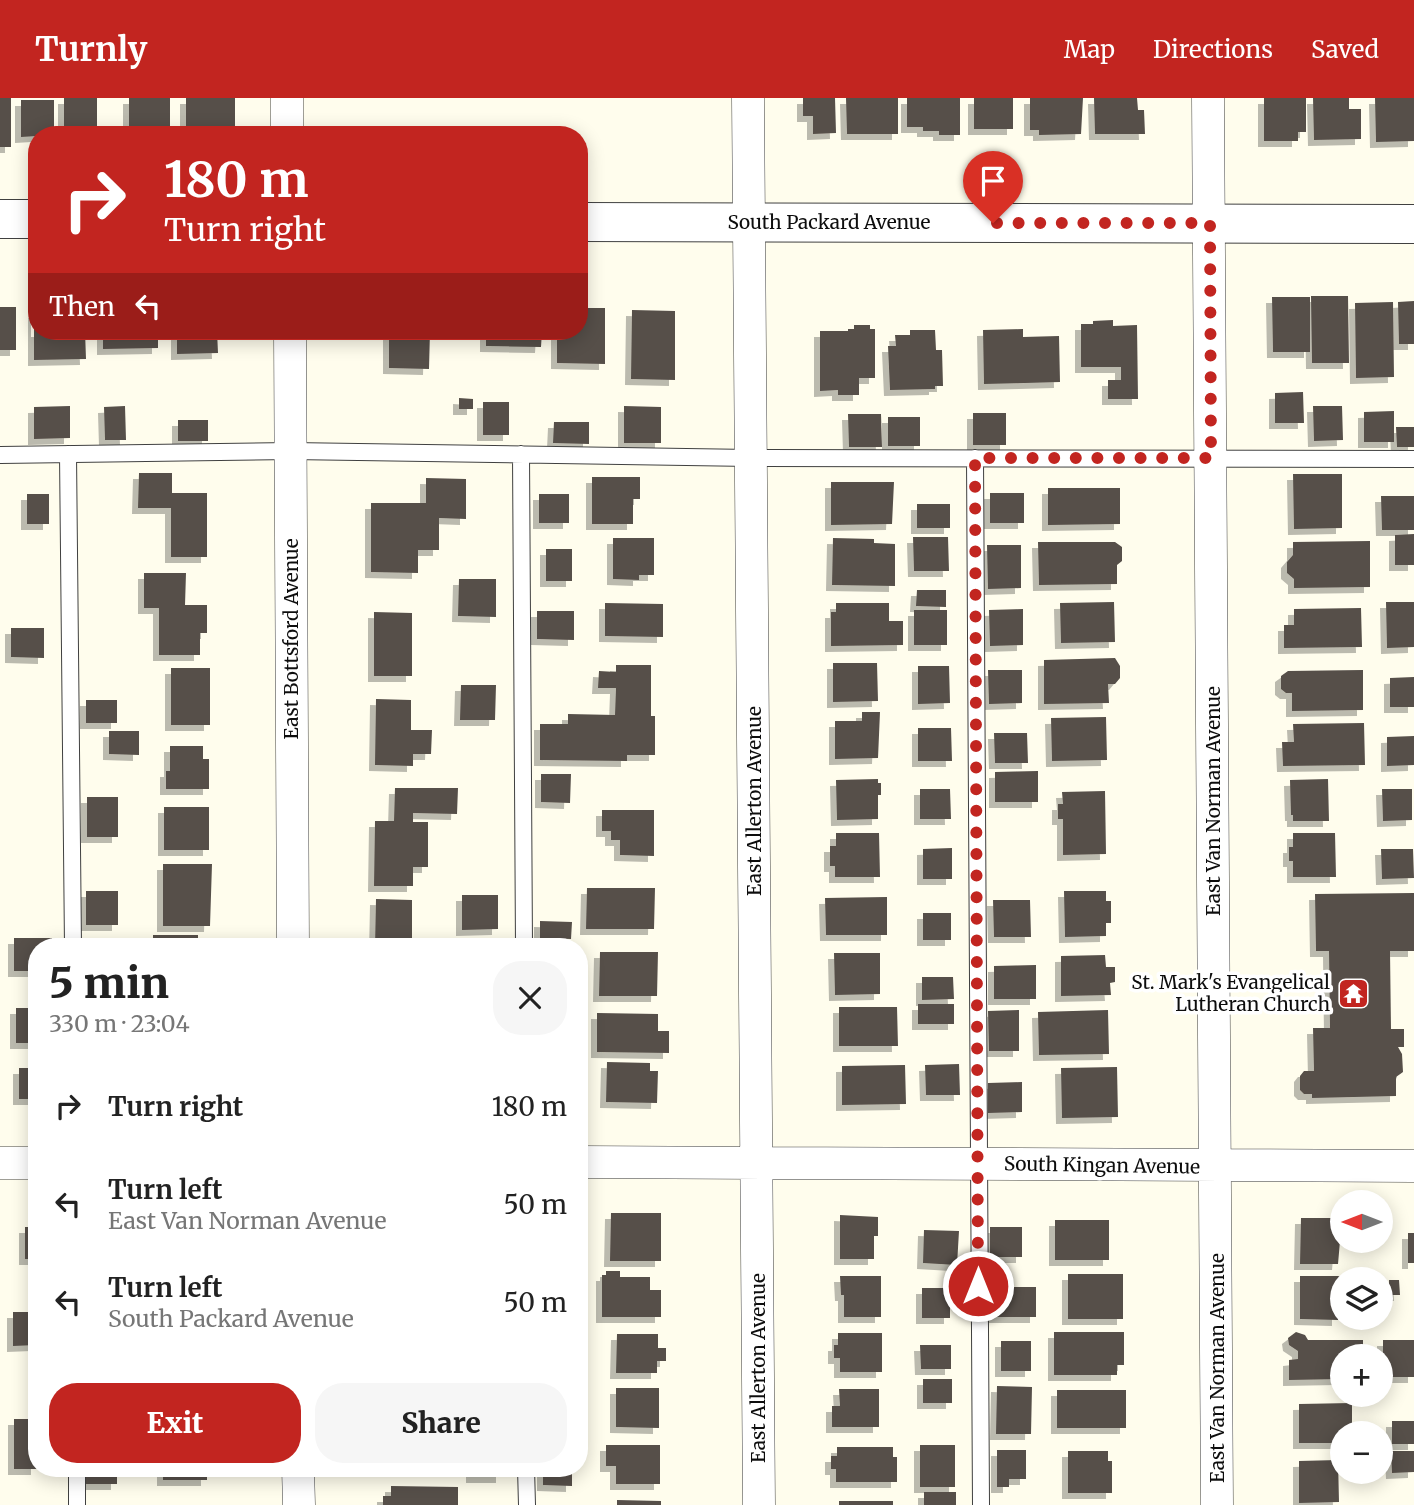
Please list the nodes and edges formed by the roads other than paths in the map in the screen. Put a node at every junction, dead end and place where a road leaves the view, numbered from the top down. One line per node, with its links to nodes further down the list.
1 (286, 98): 4 (street)
2 (748, 98): 8 (street, East Allerton Avenue)
3 (1208, 98): 9 (street, East Van Norman Avenue)
4 (286, 126)
5 (0, 219): 6 (street)
6 (28, 219)
7 (588, 222): 8 (street, South Packard Avenue)
8 (749, 222): 9 (street, South Packard Avenue); 16 (street, East Allerton Avenue)
9 (1210, 223): 10 (street, South Packard Avenue); 18 (street, East Van Norman Avenue)
10 (1414, 224)
11 (290, 340): 12 (street, East Bottsford Avenue)
12 (291, 451): 13 (lane); 14 (lane); 21 (street, East Bottsford Avenue)
13 (68, 454): 15 (lane); 20 (lane)
14 (521, 454): 16 (lane); 22 (lane)
15 (0, 456)
16 (751, 458): 17 (lane); 24 (street, East Allerton Avenue)
17 (975, 458): 18 (lane); 27 (lane)
18 (1211, 458): 19 (lane); 28 (street, East Van Norman Avenue)
19 (1414, 459)
20 (73, 938)
21 (293, 938)
22 (524, 938)
23 (588, 1162): 24 (street, South Kingan Avenue)
24 (757, 1162): 27 (street, South Kingan Avenue); 36 (street, East Allerton Avenue)
25 (0, 1163): 26 (street)
26 (28, 1163)
27 (977, 1164): 28 (street, South Kingan Avenue); 37 (lane)
28 (1216, 1166): 29 (street, South Kingan Avenue); 38 (street, East Van Norman Avenue)
29 (1414, 1166)
30 (77, 1477): 33 (lane)
31 (298, 1477): 34 (street)
32 (526, 1477): 35 (lane)
33 (77, 1505)
34 (299, 1505)
35 (527, 1505)
36 (759, 1505)
37 (981, 1505)
38 (1217, 1505)

